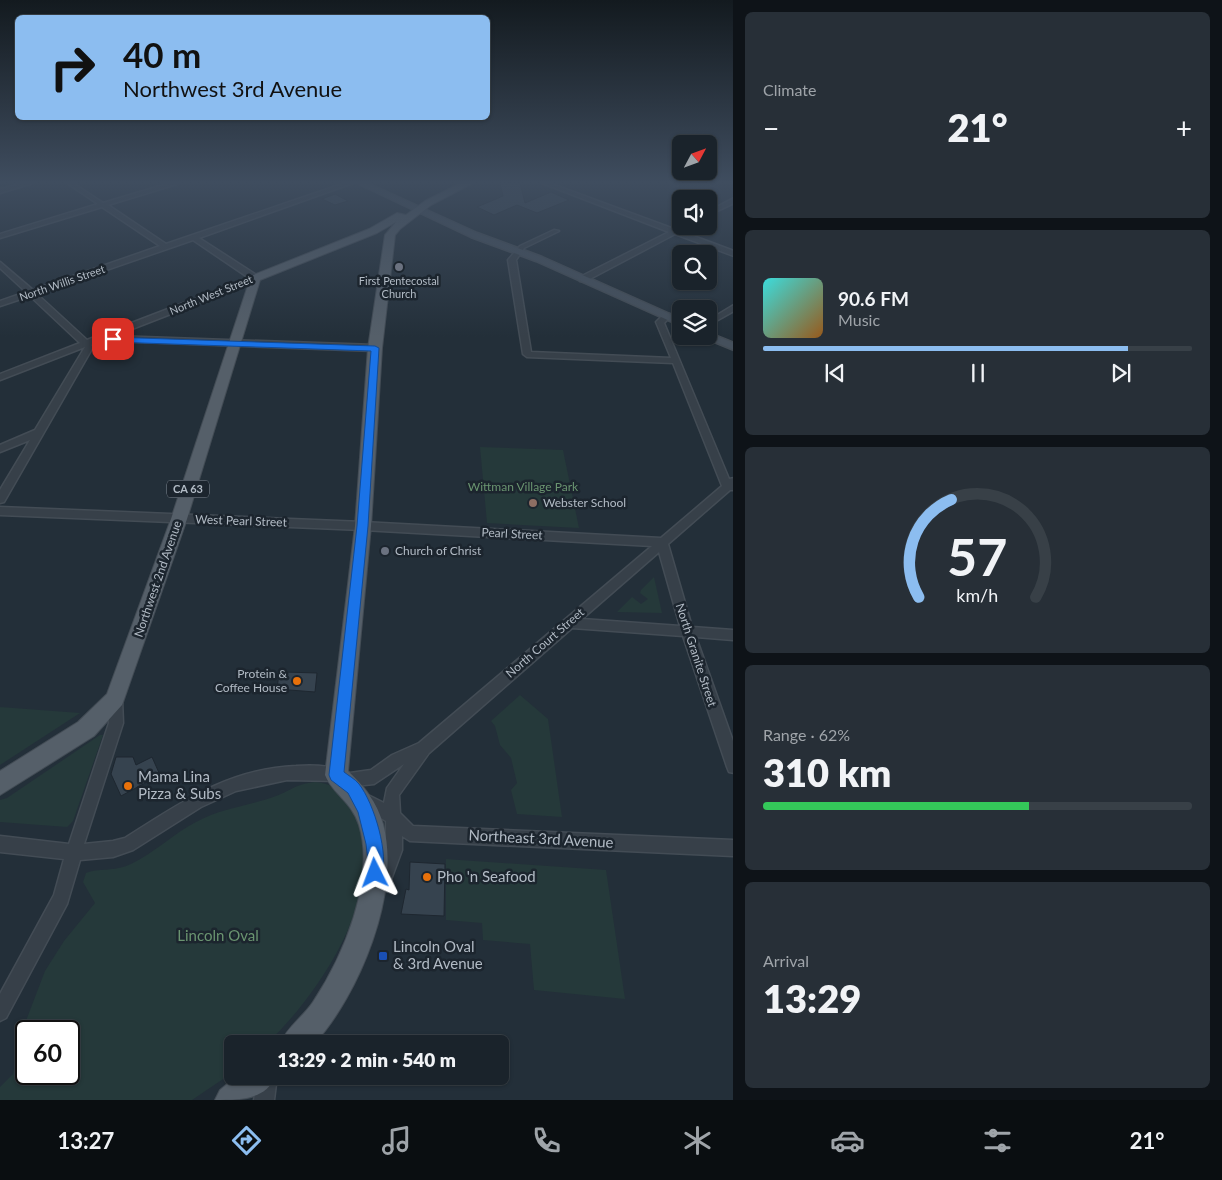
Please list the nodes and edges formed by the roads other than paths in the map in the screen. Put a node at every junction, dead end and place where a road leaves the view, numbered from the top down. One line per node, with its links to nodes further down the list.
1 (146, 234): 10 (street)
2 (201, 234): 9 (street, North Willis Street)
3 (365, 234): 14 (main road, North West Street)
4 (473, 234): 11 (main road)
5 (549, 234): 11 (street)
6 (670, 234): 15 (street)
7 (390, 235): 27 (main road)
8 (683, 235): 12 (street)
9 (193, 237): 10 (street, North Willis Street); 14 (street)
10 (165, 247): 16 (street, North Willis Street)
11 (518, 251): 15 (main road); 28 (street)
12 (733, 254)
13 (0, 264): 16 (street)
14 (256, 278): 22 (street, North West Street); 24 (main road, Northwest 2nd Avenue / CA 63)
15 (583, 279): 19 (main road)
16 (30, 294): 17 (street, North Willis Street); 25 (street)
17 (0, 304)
18 (733, 307): 21 (street)
19 (667, 316): 20 (main road); 28 (street)
20 (672, 318)
21 (717, 318)
22 (109, 335): 24 (street); 25 (street, North West Street)
23 (717, 340): 26 (main road)
24 (235, 343): 27 (street); 35 (main road, Northwest 2nd Avenue / CA 63)
25 (86, 344): 29 (street, North West Street); 30 (street)
26 (733, 347)
27 (375, 348): 36 (main road)
28 (675, 362): 32 (street)
29 (0, 377)
30 (37, 433): 31 (street); 33 (street)
31 (0, 449)
32 (731, 485): 37 (street, North Court Street)
33 (0, 499)
34 (0, 511): 35 (street, West Pearl Street)
35 (178, 519): 36 (street, West Pearl Street); 41 (main road, Northwest 2nd Avenue / CA 63)
36 (363, 526): 37 (street, Pearl Street); 45 (main road)
37 (662, 542): 38 (street, North Court Street); 39 (street, North Granite Street)
38 (570, 623): 39 (street); 42 (street, North Court Street)
39 (688, 633): 40 (street); 43 (street, North Granite Street)
40 (733, 635)
41 (115, 699): 44 (main road, CA 63); 51 (street, Northwest 2nd Avenue)
42 (424, 748): 45 (street, North Court Street); 46 (street)
43 (733, 767)
44 (0, 784)
45 (347, 784): 46 (street); 51 (street); 52 (main road)
46 (392, 816): 47 (street); 50 (street)
47 (410, 834): 49 (street, Northeast 3rd Avenue); 50 (street)
48 (0, 844): 51 (street)
49 (733, 848)
50 (394, 850): 52 (street)
51 (74, 851): 53 (street)
52 (368, 914): 54 (main road)
53 (0, 1012)
54 (302, 1035)
55 (250, 1085): 57 (main road)
56 (266, 1085): 58 (street)
57 (230, 1100)
58 (264, 1100)

